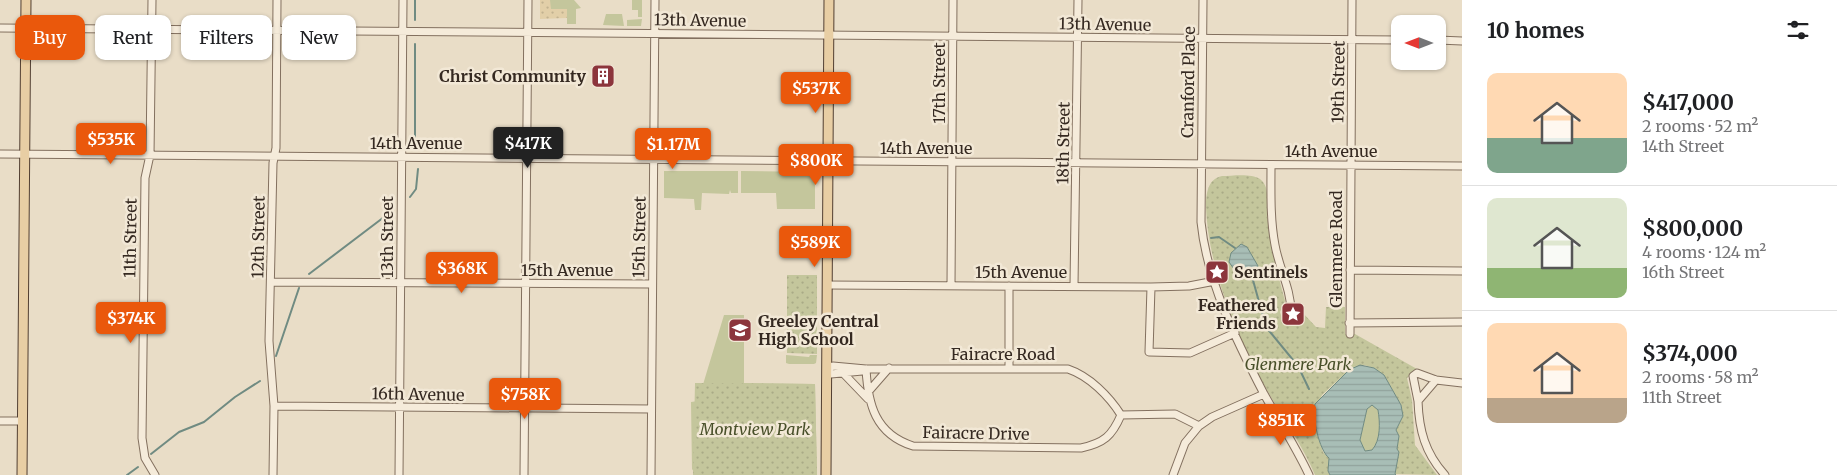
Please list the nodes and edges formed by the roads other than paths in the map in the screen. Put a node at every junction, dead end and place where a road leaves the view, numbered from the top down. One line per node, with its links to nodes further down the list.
1 (26, 0): 12 (main road)
2 (152, 0): 13 (street, 11th Street)
3 (277, 0): 17 (street, 12th Street)
4 (402, 0): 18 (street, 13th Street)
5 (528, 0): 19 (street)
6 (654, 0): 20 (street, 15th Street)
7 (829, 0): 21 (main road)
8 (953, 0): 22 (street, 17th Street)
9 (1078, 0): 23 (street, 18th Street)
10 (1203, 0): 24 (street, Cranford Place)
11 (1352, 0): 25 (street, 19th Street)
12 (25, 15)
13 (152, 15)
14 (0, 28): 15 (street, 13th Avenue)
15 (15, 28)
16 (171, 29): 17 (street, 13th Avenue)
17 (277, 30): 18 (street, 13th Avenue); 34 (street, 12th Street)
18 (402, 31): 19 (street, 13th Avenue); 35 (street, 13th Street)
19 (528, 32): 20 (street, 13th Avenue); 36 (street)
20 (654, 34): 21 (street, 13th Avenue); 37 (street, 15th Street)
21 (828, 35): 22 (street, 13th Avenue); 38 (main road)
22 (953, 36): 23 (street, 13th Avenue); 39 (street, 17th Street)
23 (1078, 37): 24 (street, 13th Avenue); 40 (street, 18th Street)
24 (1203, 39): 25 (street, 13th Avenue); 41 (street, Cranford Place)
25 (1352, 40): 26 (street, 13th Avenue); 43 (street, 19th Street)
26 (1391, 40)
27 (1446, 40): 28 (street)
28 (1462, 41)
29 (25, 60): 32 (main road)
30 (152, 60): 33 (street, 11th Street)
31 (0, 154): 32 (street, 14th Avenue)
32 (24, 154): 33 (street, 14th Avenue); 78 (main road)
33 (150, 155): 34 (street, 14th Avenue); 81 (street, 11th Street)
34 (275, 156): 35 (street, 14th Avenue); 48 (street, 12th Street)
35 (401, 157): 36 (street, 14th Avenue); 49 (street, 13th Street)
36 (527, 158): 37 (street, 14th Avenue); 50 (street)
37 (653, 159): 38 (street, 14th Avenue); 51 (street, 15th Street)
38 (828, 161): 39 (street, 14th Avenue); 52 (main road)
39 (952, 162): 40 (street, 14th Avenue); 53 (street, 17th Street)
40 (1076, 163): 41 (street, 14th Avenue); 55 (street, 18th Street)
41 (1201, 164): 42 (street, 14th Avenue); 47 (street, Cranford Place)
42 (1271, 165): 43 (street, 14th Avenue); 57 (street)
43 (1350, 165): 44 (street, 14th Avenue); 45 (street, Glenmere Road)
44 (1462, 166)
45 (1350, 270): 46 (street); 59 (street, Glenmere Road)
46 (1462, 271)
47 (1215, 281): 56 (street, 15th Avenue); 60 (street, Cranford Place)
48 (272, 282): 49 (street, 15th Avenue); 72 (street, 12th Street)
49 (400, 282): 50 (street, 15th Avenue); 73 (street, 13th Street)
50 (526, 284): 51 (street, 15th Avenue); 74 (street)
51 (652, 284): 75 (street, 15th Street)
52 (827, 285): 53 (street, 15th Avenue); 64 (main road)
53 (951, 285): 54 (street, 15th Avenue)
54 (1009, 286): 55 (street, 15th Avenue); 62 (street)
55 (1074, 286): 56 (street, 15th Avenue)
56 (1150, 287): 60 (street)
57 (1291, 312)
58 (1462, 322): 59 (street)
59 (1350, 323): 61 (street, Glenmere Road)
60 (1235, 333): 69 (street, Cranford Place)
61 (1350, 334)
62 (1009, 367): 63 (street, Fairacre Road); 76 (street, Fairacre Road)
63 (889, 368): 65 (street, Fairacre Road); 70 (street)
64 (827, 369): 65 (street, Fairacre Road); 66 (street, Fairacre Road); 86 (main road)
65 (866, 369): 66 (street, Fairacre Road); 70 (street, Fairacre Drive)
66 (844, 374): 70 (street)
67 (1436, 380): 68 (street); 71 (street); 71 (street)
68 (1462, 383)
69 (1264, 394): 79 (street); 88 (street, Cranford Place)
70 (868, 396): 76 (street, Fairacre Drive)
71 (1418, 401): 89 (street)
72 (274, 406): 73 (street, 16th Avenue); 82 (street, 12th Street)
73 (399, 408): 74 (street, 16th Avenue); 83 (street, 13th Street)
74 (525, 409): 75 (street, 16th Avenue); 84 (street)
75 (651, 409): 85 (street, 15th Street)
76 (1121, 415): 79 (street)
77 (0, 421): 78 (street)
78 (22, 421): 80 (main road)
79 (1199, 426): 87 (street)
80 (22, 475)
81 (155, 475)
82 (273, 475)
83 (399, 475)
84 (524, 475)
85 (651, 475)
86 (826, 475)
87 (1173, 475)
88 (1308, 475)
89 (1445, 475)

